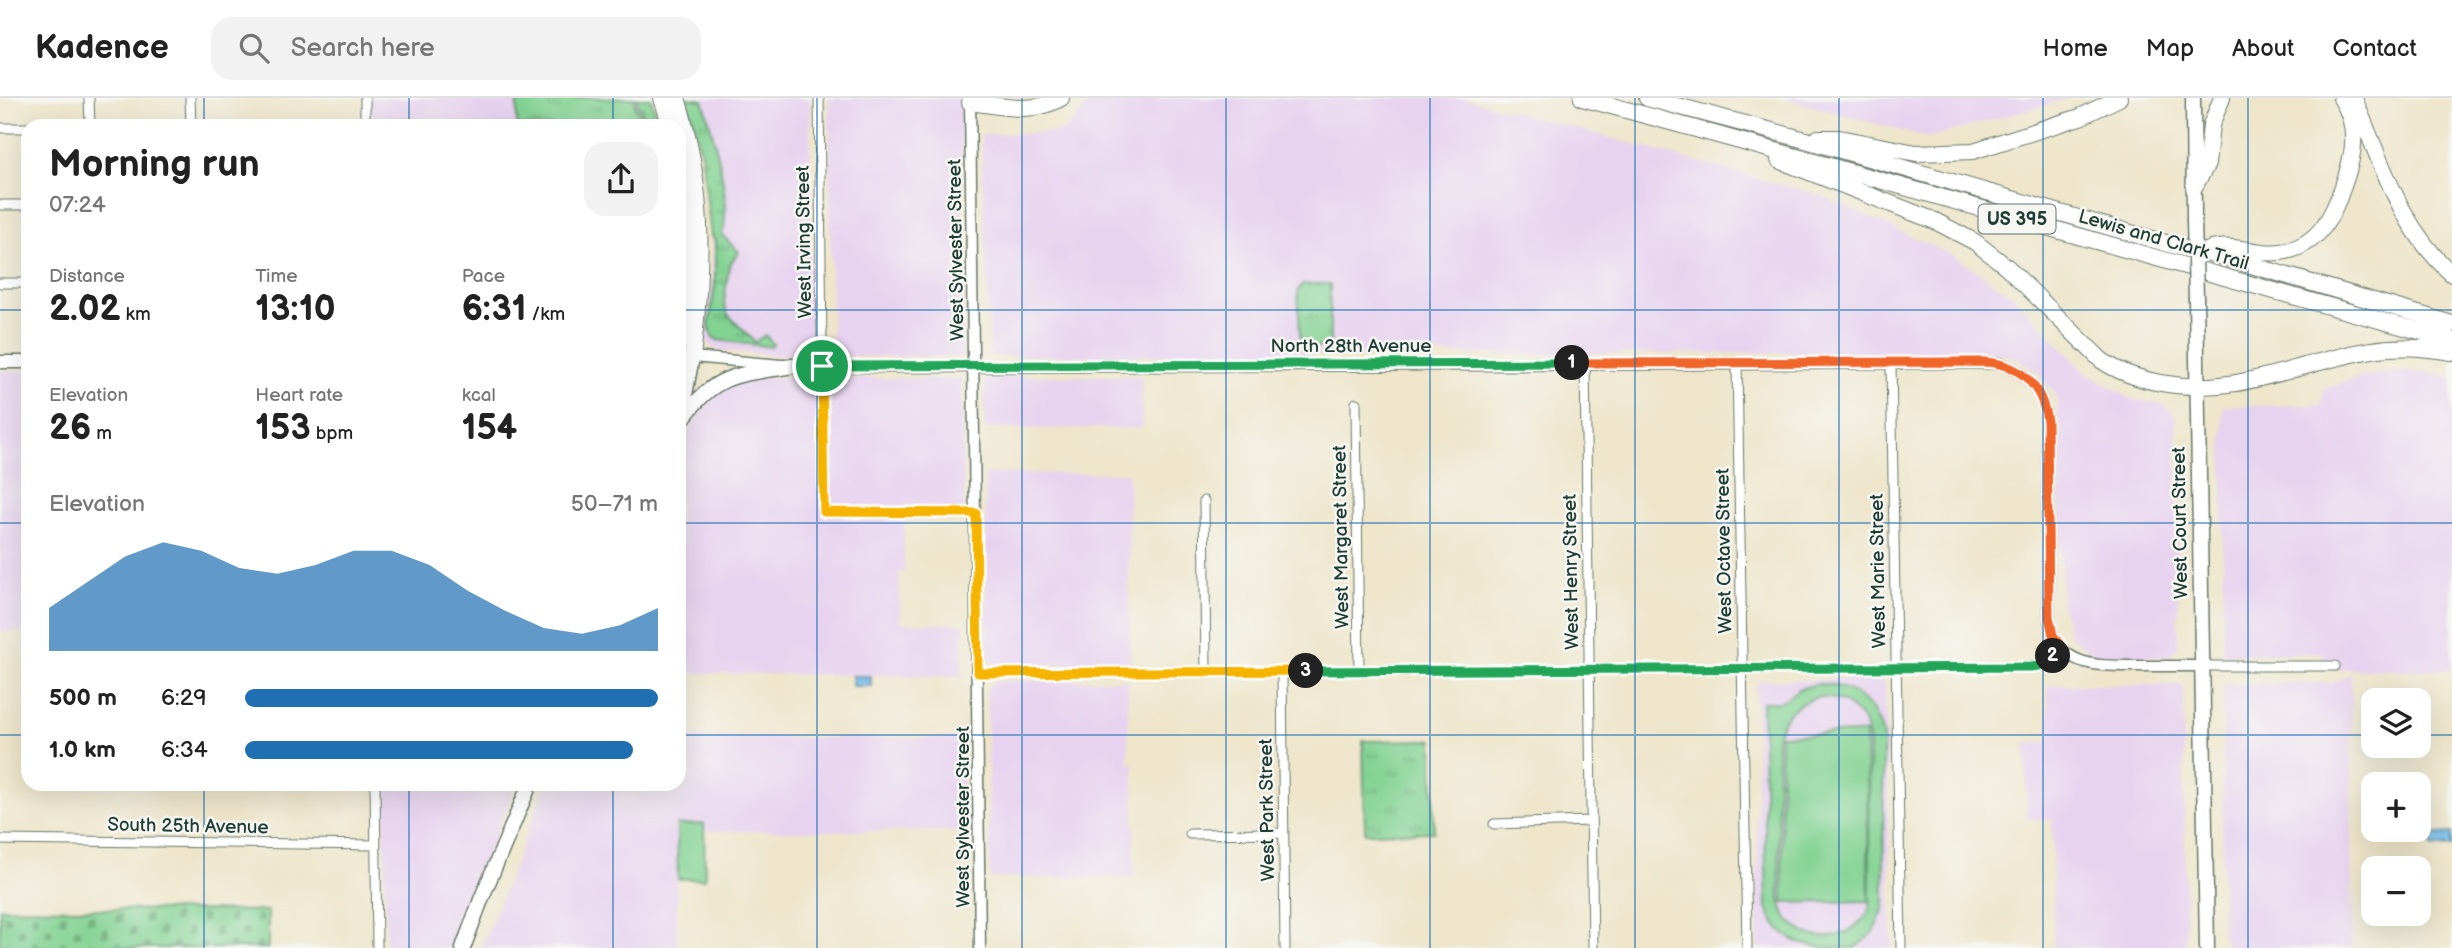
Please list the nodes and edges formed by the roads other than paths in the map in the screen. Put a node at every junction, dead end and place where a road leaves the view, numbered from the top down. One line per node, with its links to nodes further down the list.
1 (89, 98): 16 (street)
2 (190, 98): 17 (street)
3 (365, 98): 18 (street)
4 (662, 98): 19 (highway)
5 (677, 98): 20 (highway)
6 (819, 98): 43 (street, West Irving Street)
7 (1061, 98): 15 (highway)
8 (1582, 98): 25 (highway, Lewis and Clark Trail / US 395)
9 (1647, 98): 24 (highway, Lewis and Clark Trail / US 395)
10 (2119, 98): 24 (highway)
11 (2193, 98): 26 (main road, West Court Street)
12 (2222, 98): 26 (highway)
13 (2342, 98): 29 (highway)
14 (2353, 98): 30 (highway)
15 (970, 100): 44 (street, West Sylvester Street)
16 (90, 119)
17 (191, 119)
18 (365, 119)
19 (669, 119)
20 (683, 119)
21 (0, 128): 22 (street)
22 (21, 128)
23 (686, 131): 36 (highway)
24 (1801, 139): 29 (highway, Lewis and Clark Trail / US 395)
25 (1761, 146): 34 (highway, Lewis and Clark Trail / US 395); 45 (highway)
26 (2194, 187): 45 (main road, West Court Street, bridge)
27 (0, 205): 28 (street)
28 (21, 205)
29 (2203, 251): 33 (highway, Lewis and Clark Trail / US 395)
30 (2452, 274)
31 (0, 283): 32 (street)
32 (21, 283)
33 (2452, 324)
34 (2452, 340)
35 (2452, 352): 45 (highway)
36 (686, 357): 42 (street, North 28th Avenue)
37 (0, 362): 38 (main road)
38 (21, 362)
39 (1891, 362): 41 (street, North 28th Avenue); 50 (street, North 28th Avenue); 53 (street, West Marie Street)
40 (1585, 363): 41 (street, North 28th Avenue); 44 (street, North 28th Avenue); 55 (street, West Henry Street)
41 (1737, 363): 54 (street, West Octave Street)
42 (792, 366): 43 (street, North 28th Avenue); 47 (main road)
43 (822, 366): 44 (street, North 28th Avenue); 49 (street, West Irving Street)
44 (974, 367): 49 (street, West Sylvester Street)
45 (2197, 388): 51 (main road, West Court Street)
46 (1356, 403): 56 (street, West Margaret Street)
47 (686, 414)
48 (1204, 501): 57 (street)
49 (976, 513): 59 (street, West Sylvester Street)
50 (2062, 648): 51 (street); 53 (street)
51 (2201, 666): 52 (street); 75 (main road, West Court Street)
52 (2335, 666)
53 (1896, 667): 54 (street); 74 (street, West Marie Street)
54 (1742, 668): 55 (street); 73 (street, West Octave Street)
55 (1589, 669): 56 (street); 62 (street, West Henry Street)
56 (1359, 670): 58 (street)
57 (1206, 671): 58 (street); 59 (street)
58 (1282, 671): 64 (street, West Park Street)
59 (978, 673): 70 (street, West Sylvester Street)
60 (374, 791): 67 (street)
61 (527, 791): 69 (main road)
62 (1591, 821): 63 (street); 72 (street, West Henry Street)
63 (1494, 824)
64 (1284, 833): 65 (street); 71 (street, West Park Street)
65 (1190, 834)
66 (0, 840): 67 (street, South 25th Avenue)
67 (375, 845): 68 (street)
68 (377, 948)
69 (463, 948)
70 (980, 948)
71 (1285, 948)
72 (1593, 948)
73 (1747, 948)
74 (1901, 948)
75 (2207, 948)

